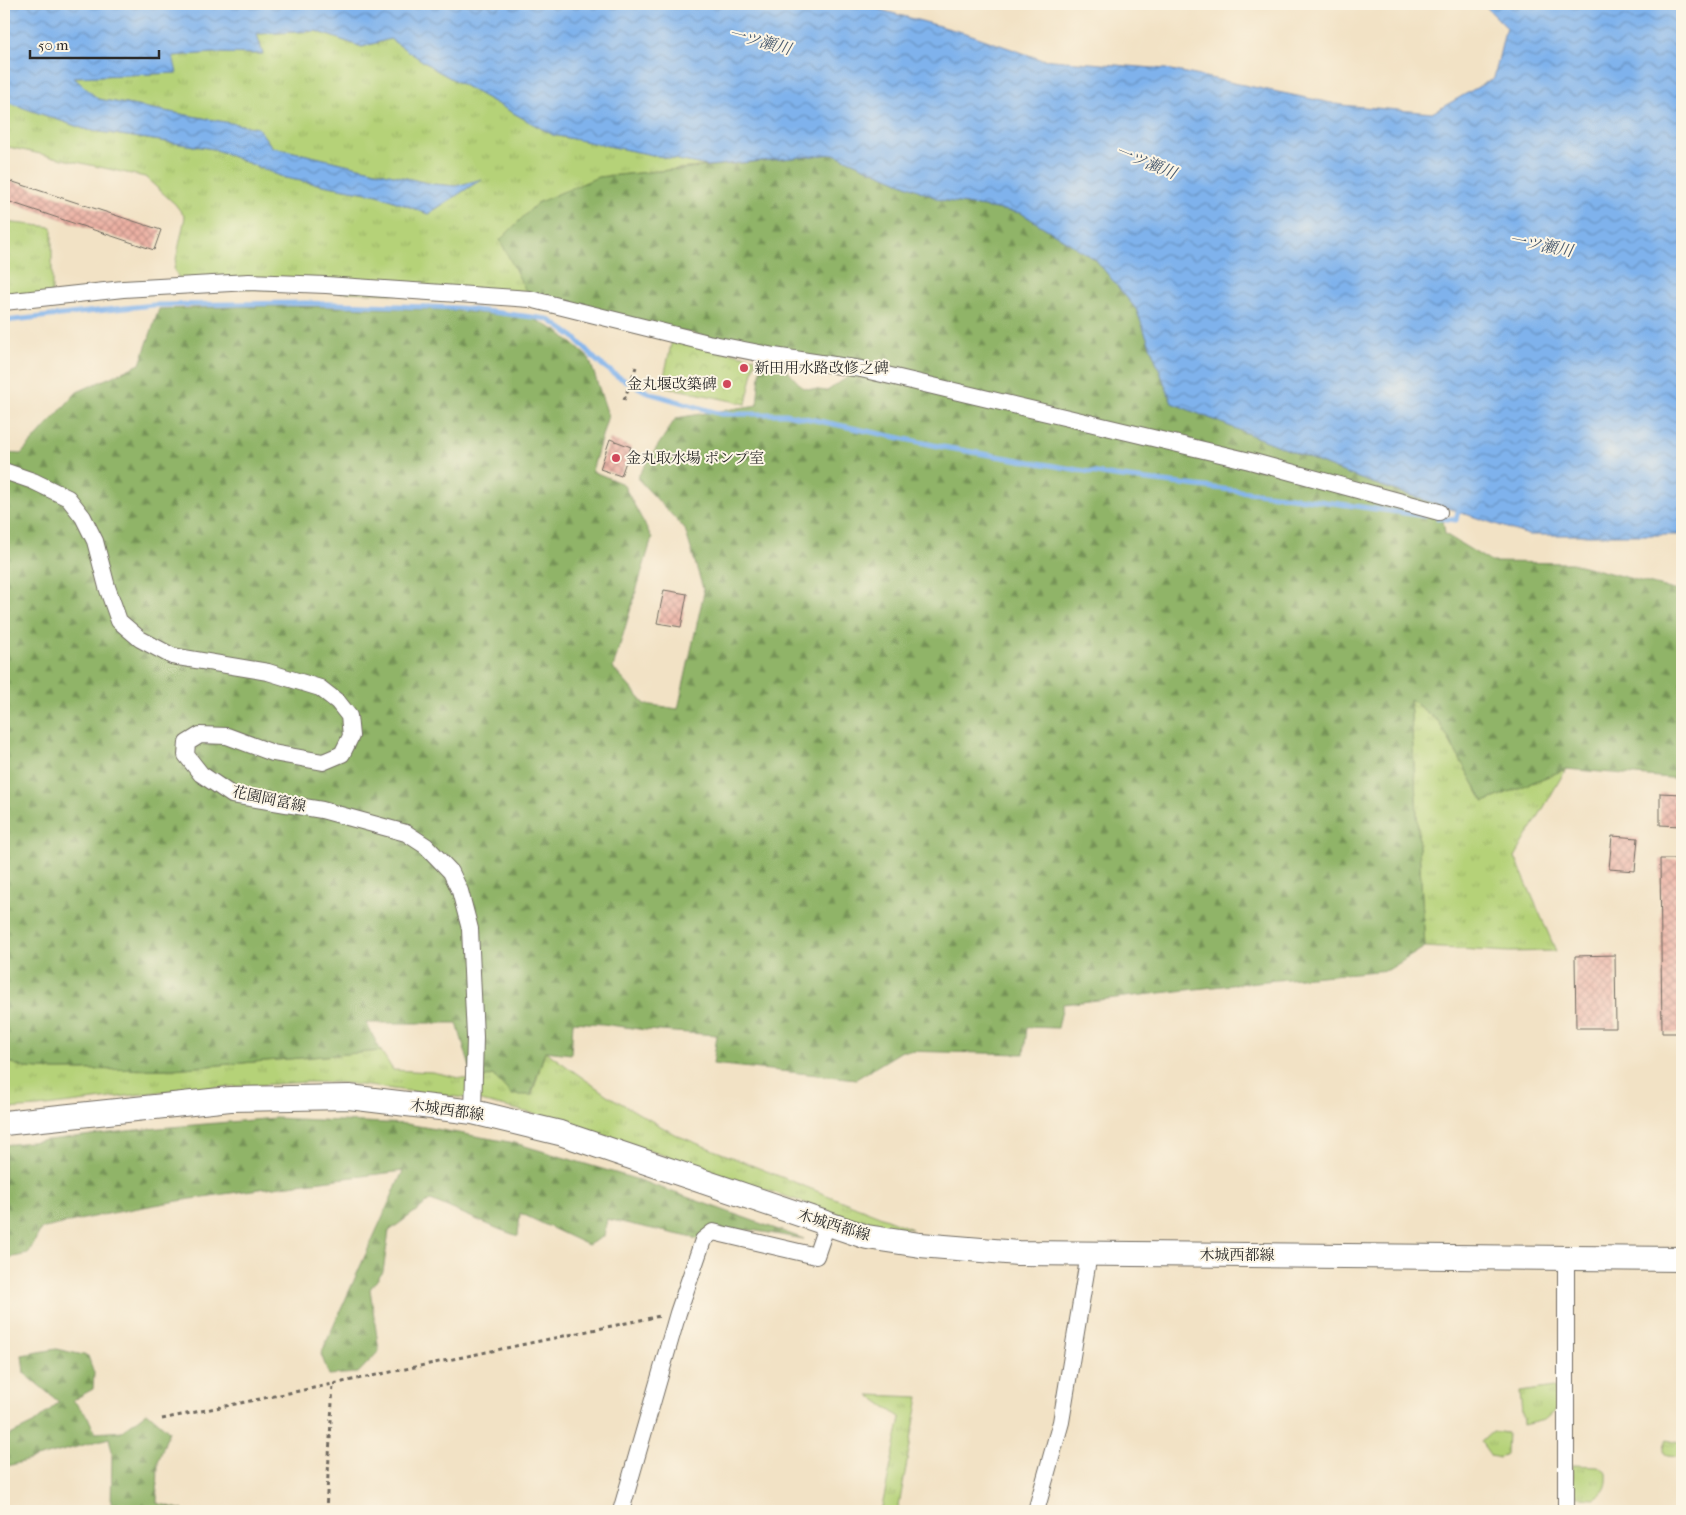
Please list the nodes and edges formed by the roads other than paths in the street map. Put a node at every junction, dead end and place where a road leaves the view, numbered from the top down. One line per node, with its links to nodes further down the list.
1 (4, 302): 3 (street)
2 (4, 471): 4 (street, 花園岡富線)
3 (1439, 512)
4 (473, 1112): 5 (main road, 木城西都線); 6 (main road, 木城西都線)
5 (4, 1123)
6 (827, 1224): 7 (main road, 木城西都線); 10 (street)
7 (1089, 1254): 8 (main road, 木城西都線); 11 (street)
8 (1566, 1258): 9 (main road, 木城西都線); 12 (street)
9 (1682, 1259)
10 (621, 1511)
11 (1036, 1511)
12 (1566, 1511)

